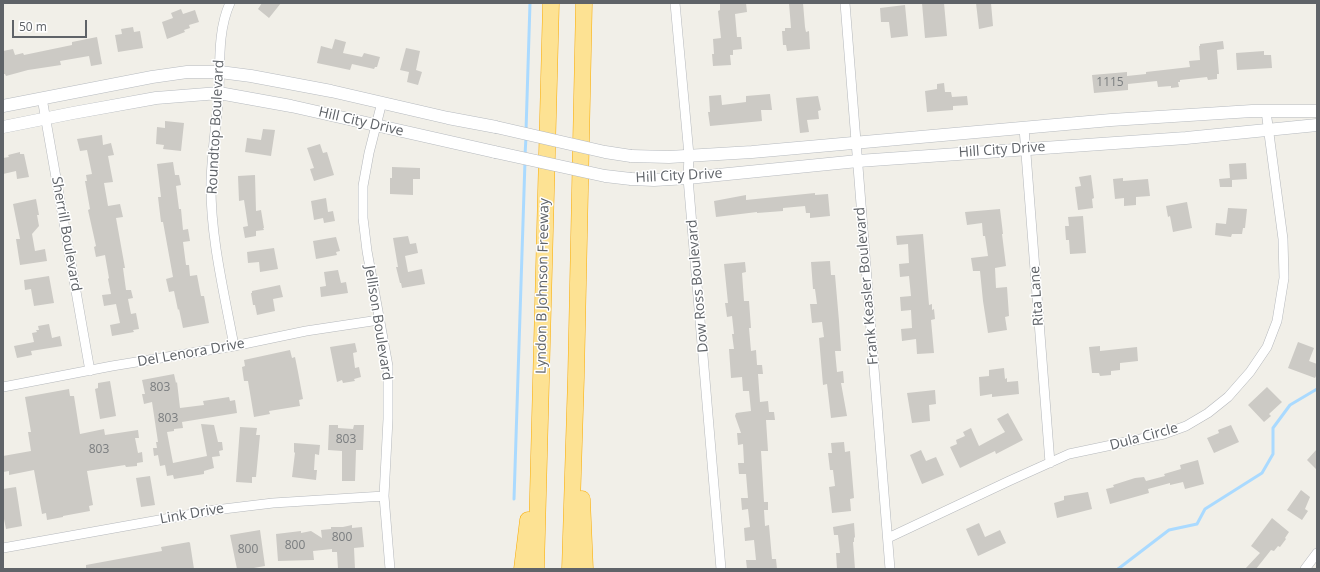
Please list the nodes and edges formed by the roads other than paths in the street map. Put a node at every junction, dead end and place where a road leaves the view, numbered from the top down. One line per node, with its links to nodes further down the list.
1 (230, 3): 6 (street, Roundtop Boulevard)
2 (551, 3): 29 (highway, Lyndon B Johnson Freeway)
3 (584, 3): 27 (highway)
4 (675, 3): 21 (street, Dow Ross Boulevard)
5 (845, 3): 19 (street, Frank Keasler Boulevard)
6 (220, 72): 7 (street, Roundtop Boulevard); 8 (street, Hill City Drive); 9 (street, Hill City Drive)
7 (219, 93): 13 (street, Hill City Drive); 14 (street, Hill City Drive); 25 (street, Roundtop Boulevard)
8 (42, 98): 10 (street, Hill City Drive); 13 (street, Sherrill Boulevard)
9 (382, 102): 14 (street, Jellison Boulevard); 21 (street, Hill City Drive, bridge)
10 (3, 106)
11 (1266, 111): 12 (street, Hill City Drive); 17 (street, Hill City Drive); 18 (street, Dula Circle)
12 (1317, 111)
13 (44, 118): 16 (street, Hill City Drive); 26 (street, Sherrill Boulevard)
14 (376, 125): 23 (street, Hill City Drive, bridge); 24 (street, Jellison Boulevard)
15 (1317, 125): 18 (street, Hill City Drive)
16 (3, 127)
17 (1024, 128): 19 (street, Hill City Drive); 20 (street, Rita Lane)
18 (1269, 130): 20 (street, Hill City Drive); 30 (street, Dula Circle)
19 (856, 142): 21 (street, Hill City Drive); 22 (street, Frank Keasler Boulevard)
20 (1026, 148): 22 (street, Hill City Drive); 30 (street, Rita Lane)
21 (689, 155): 23 (street, Dow Ross Boulevard)
22 (858, 161): 23 (street, Hill City Drive); 32 (street, Frank Keasler Boulevard)
23 (688, 178): 40 (street, Dow Ross Boulevard)
24 (379, 320): 25 (street, Del Lenora Drive); 31 (street, Jellison Boulevard)
25 (234, 346): 26 (street, Del Lenora Drive)
26 (90, 371): 28 (street, Del Lenora Drive)
27 (576, 377): 38 (highway); 39 (highway)
28 (3, 387)
29 (540, 403): 36 (highway); 37 (highway, Lyndon B Johnson Freeway)
30 (1050, 463): 32 (street, Dula Circle)
31 (384, 496): 33 (street, Link Drive); 35 (street, Jellison Boulevard)
32 (888, 538): 41 (street, Frank Keasler Boulevard)
33 (3, 548)
34 (1317, 553): 42 (street)
35 (390, 569)
36 (522, 569)
37 (536, 569)
38 (570, 569)
39 (585, 569)
40 (721, 569)
41 (890, 569)
42 (1305, 569)

